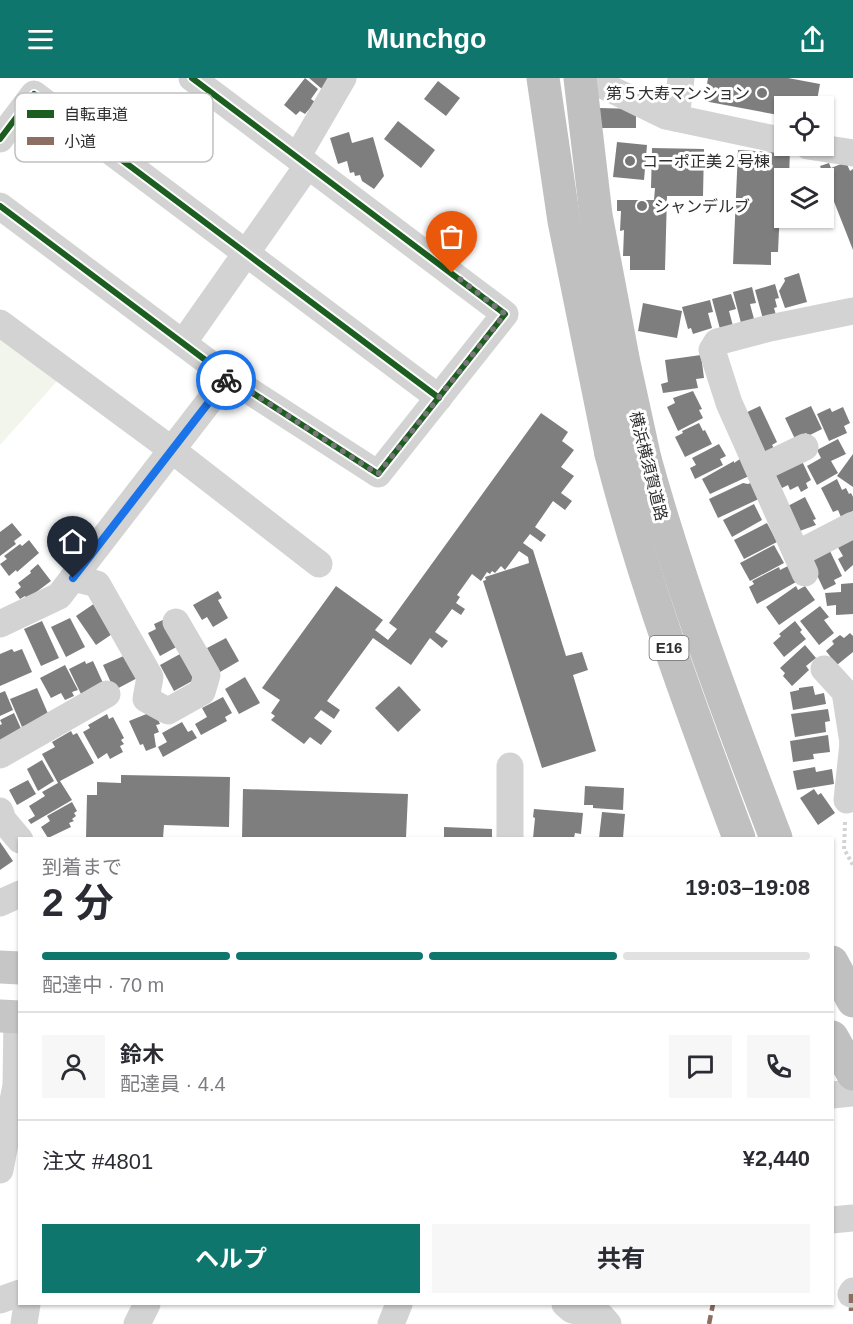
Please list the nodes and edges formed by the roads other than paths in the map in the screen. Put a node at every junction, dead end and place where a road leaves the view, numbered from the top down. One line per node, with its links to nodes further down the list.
1 (192, 78): 6 (street)
2 (343, 78): 14 (street)
3 (543, 78): 40 (highway, 横浜横須賀道路 / E16, bridge)
4 (681, 78): 8 (street)
5 (591, 79): 8 (street); 41 (highway, 横浜横須賀道路 / E16, bridge)
6 (212, 93)
7 (213, 94): 14 (street)
8 (676, 118): 11 (street)
9 (15, 119): 10 (street)
10 (0, 139)
11 (774, 139)
12 (834, 150): 13 (street)
13 (853, 153)
14 (302, 161): 17 (street); 22 (street)
15 (124, 162): 17 (street)
16 (0, 206): 20 (street)
17 (246, 254): 20 (street); 22 (street)
18 (853, 311): 25 (street)
19 (0, 323): 24 (street)
20 (183, 343): 21 (street)
21 (228, 377): 22 (street); 24 (street)
22 (439, 398)
23 (806, 447): 25 (street)
24 (172, 450): 27 (street); 28 (street)
25 (759, 469): 26 (street)
26 (853, 525)
27 (319, 564)
28 (73, 578): 29 (street); 30 (street)
29 (3, 616)
30 (177, 622)
31 (824, 669): 32 (street)
32 (849, 688): 34 (street)
33 (107, 694): 35 (street)
34 (853, 743): 37 (street)
35 (0, 755)
36 (510, 766): 39 (street)
37 (847, 800)
38 (0, 811): 42 (street)
39 (510, 837)
40 (739, 837)
41 (776, 837)
42 (18, 838)
43 (18, 895): 44 (street)
44 (0, 903)
45 (834, 966): 50 (highway, bridge)
46 (0, 967): 47 (main road)
47 (18, 968)
48 (853, 978): 49 (main road)
49 (834, 979)
50 (853, 1001)
51 (12, 1016): 58 (street)
52 (853, 1033): 53 (main road)
53 (834, 1035)
54 (834, 1039): 55 (highway, bridge)
55 (853, 1074)
56 (853, 1093): 57 (street)
57 (834, 1095)
58 (0, 1170)
59 (853, 1218): 60 (street)
60 (834, 1220)
61 (18, 1294): 62 (street)
62 (0, 1300)
63 (27, 1305): 67 (street)
64 (146, 1305): 68 (street)
65 (399, 1305): 69 (street)
66 (566, 1305): 70 (street)
67 (24, 1324)
68 (137, 1324)
69 (391, 1324)
70 (608, 1324)

